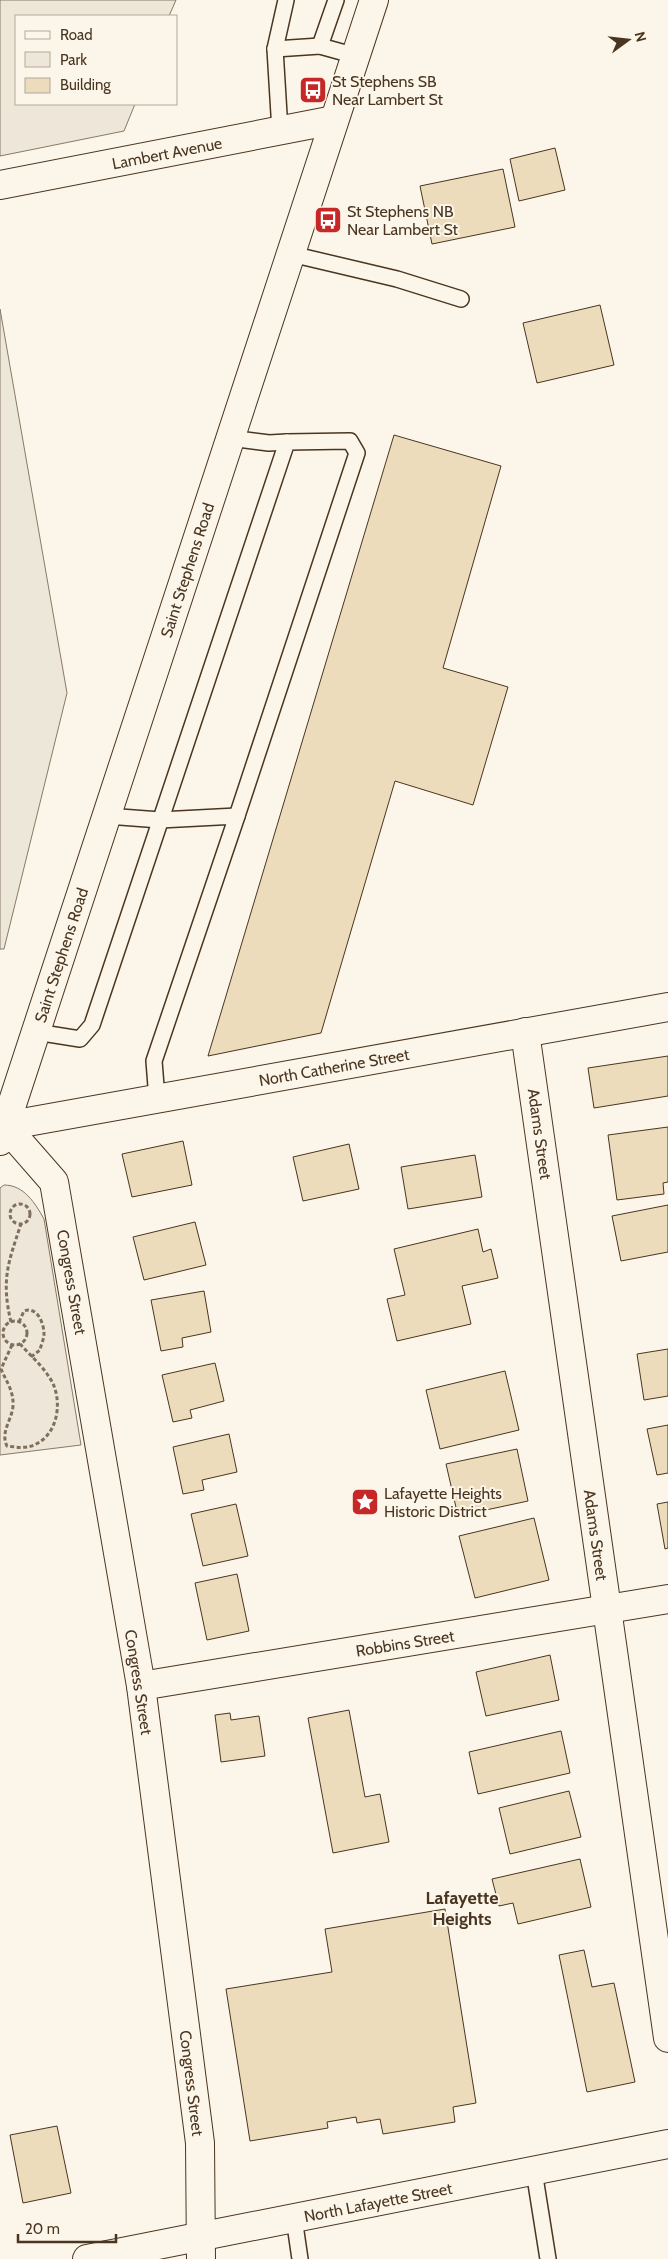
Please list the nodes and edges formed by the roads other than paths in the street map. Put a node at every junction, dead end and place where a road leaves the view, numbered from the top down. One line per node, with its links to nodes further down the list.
1 (286, 0): 5 (lane)
2 (336, 0): 4 (lane)
3 (374, 0): 6 (street, Saint Stephens Road)
4 (320, 46): 5 (lane); 6 (lane)
5 (275, 49): 8 (lane)
6 (356, 56): 7 (street, Saint Stephens Road)
7 (334, 120): 8 (street, Lambert Avenue); 10 (street, Saint Stephens Road)
8 (280, 131): 9 (street, Lambert Avenue)
9 (0, 185)
10 (290, 254): 11 (lane); 12 (street, Saint Stephens Road)
11 (460, 299)
12 (230, 438): 13 (lane); 14 (street, Saint Stephens Road)
13 (287, 442): 15 (lane); 16 (lane)
14 (106, 816): 16 (lane); 18 (street, Saint Stephens Road)
15 (236, 816): 16 (lane); 20 (lane)
16 (160, 820): 18 (lane)
17 (668, 1007): 19 (street, North Catherine Street)
18 (36, 1032): 21 (street, Saint Stephens Road)
19 (525, 1032): 20 (street, North Catherine Street); 23 (street, Adams Street)
20 (156, 1099): 21 (street, North Catherine Street)
21 (2, 1131): 24 (street, Congress Street)
22 (668, 1599): 23 (street, Robbins Street)
23 (607, 1610): 24 (street, Robbins Street); 25 (street, Adams Street)
24 (141, 1686): 29 (street, Congress Street)
25 (668, 2038)
26 (668, 2144): 27 (street, North Lafayette Street)
27 (534, 2171): 28 (street, North Lafayette Street); 32 (lane)
28 (294, 2218): 29 (street, North Lafayette Street); 31 (lane)
29 (201, 2248): 30 (street, North Lafayette Street)
30 (87, 2259)
31 (300, 2259)
32 (548, 2259)

